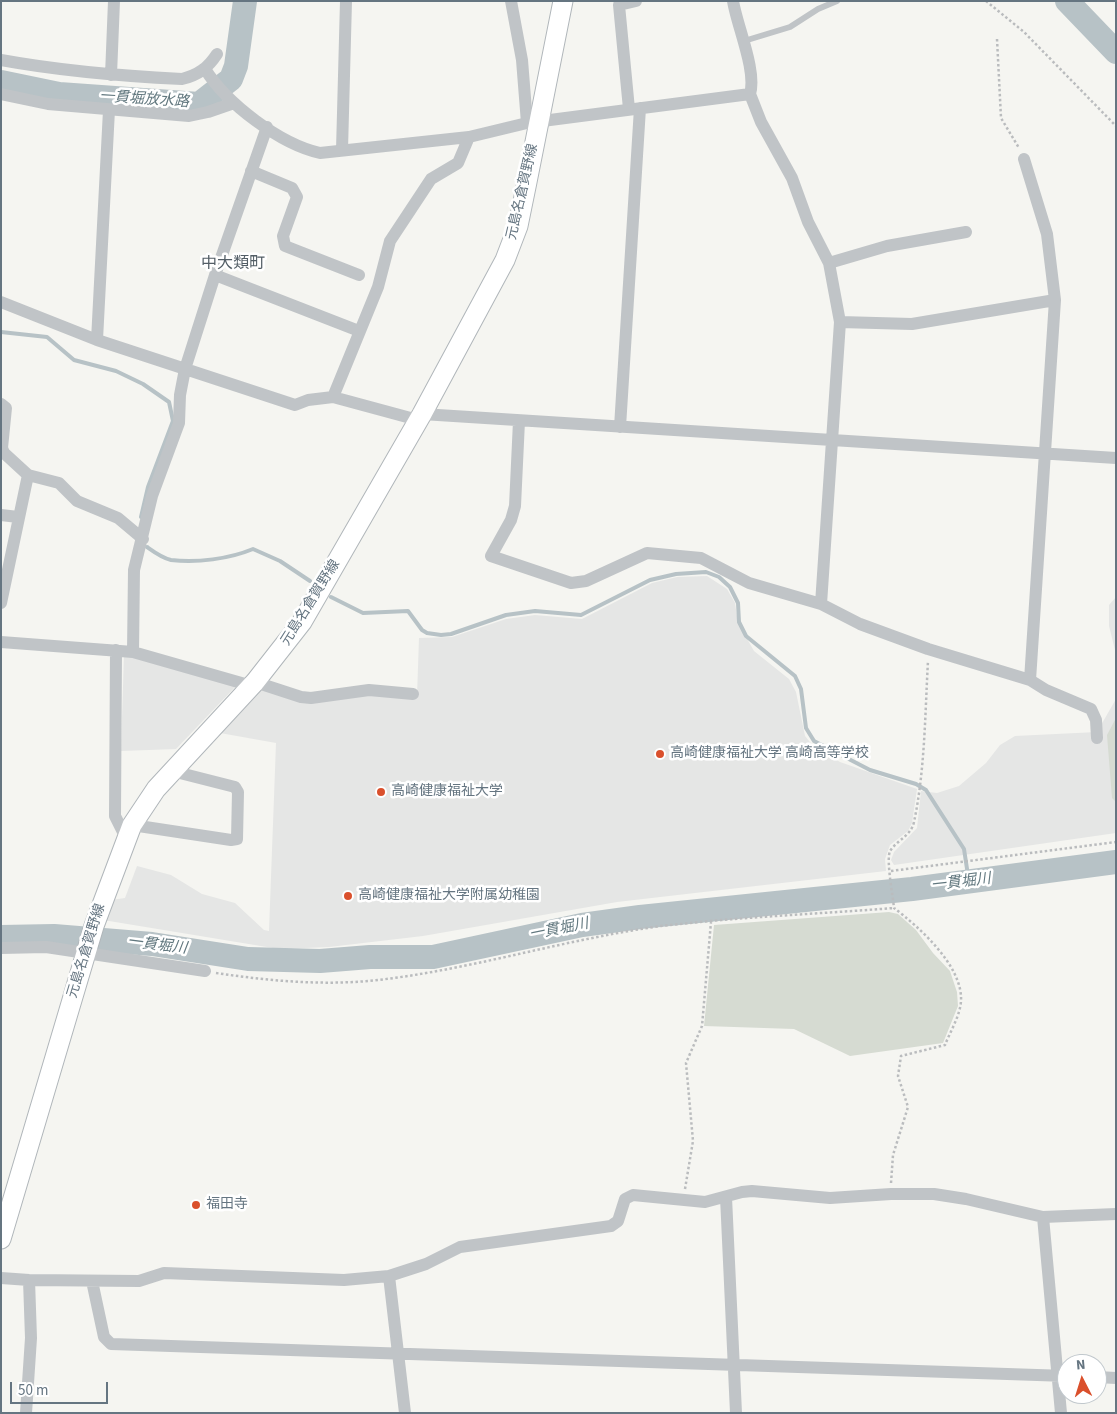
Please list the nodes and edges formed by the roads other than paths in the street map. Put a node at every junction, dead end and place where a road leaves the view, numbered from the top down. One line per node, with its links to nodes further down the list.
1 (114, 1): 12 (street)
2 (346, 1): 21 (street)
3 (510, 1): 18 (street)
4 (564, 1): 18 (main road, 元島名倉賀野線)
5 (636, 1): 16 (street)
6 (734, 1): 8 (street)
7 (837, 1): 8 (lane)
8 (744, 41): 14 (street)
9 (217, 54): 11 (street)
10 (1, 60): 12 (street)
11 (207, 73): 12 (street); 15 (street)
12 (111, 75)
13 (1, 94): 17 (street)
14 (750, 94): 16 (street); 25 (street)
15 (231, 99): 17 (street); 19 (street)
16 (635, 109): 18 (street); 38 (street)
17 (109, 110): 32 (street)
18 (532, 123): 20 (street); 36 (main road, 元島名倉賀野線)
19 (267, 127): 21 (street); 23 (street)
20 (469, 137): 21 (street); 31 (street)
21 (342, 150)
22 (1024, 159): 28 (street)
23 (252, 171): 26 (street); 27 (street)
24 (966, 232): 25 (street)
25 (829, 263): 30 (street)
26 (215, 275): 31 (street); 33 (street)
27 (359, 275)
28 (1055, 300): 30 (street); 40 (street)
29 (1, 302): 32 (street)
30 (840, 322): 39 (street)
31 (359, 331): 34 (street)
32 (97, 340): 33 (street)
33 (185, 369): 34 (street); 45 (street)
34 (333, 397): 36 (street)
35 (1, 404): 42 (street)
36 (420, 417): 37 (street); 52 (main road, 元島名倉賀野線)
37 (519, 421): 38 (street); 47 (street)
38 (620, 427): 39 (street)
39 (833, 440): 40 (street); 47 (street)
40 (1046, 453): 41 (street); 51 (street)
41 (1116, 458)
42 (28, 475): 44 (street); 45 (street)
43 (1, 515): 44 (street)
44 (18, 517): 46 (street)
45 (143, 539): 50 (street)
46 (1, 603)
47 (821, 604): 51 (street)
48 (1, 642): 49 (street)
49 (116, 650): 50 (street); 56 (street)
50 (133, 652): 52 (street)
51 (1030, 680): 54 (street)
52 (253, 684): 53 (street); 55 (main road, 元島名倉賀野線)
53 (413, 694)
54 (1097, 738)
55 (172, 771): 56 (main road, 元島名倉賀野線); 56 (street)
56 (129, 831): 58 (main road, 元島名倉賀野線)
57 (1, 948): 58 (street)
58 (86, 953): 59 (street); 63 (main road, 元島名倉賀野線)
59 (205, 972)
60 (726, 1197): 62 (street); 64 (street); 70 (street)
61 (1116, 1214): 62 (street)
62 (1043, 1217): 68 (street)
63 (1, 1239)
64 (389, 1276): 67 (street); 69 (street)
65 (1, 1278): 66 (street)
66 (29, 1280): 67 (street); 72 (street)
67 (92, 1281): 69 (street)
68 (1059, 1354)
69 (400, 1355): 70 (street); 73 (street)
70 (735, 1365): 71 (street); 74 (street)
71 (1057, 1376)
72 (26, 1413)
73 (405, 1413)
74 (736, 1413)

